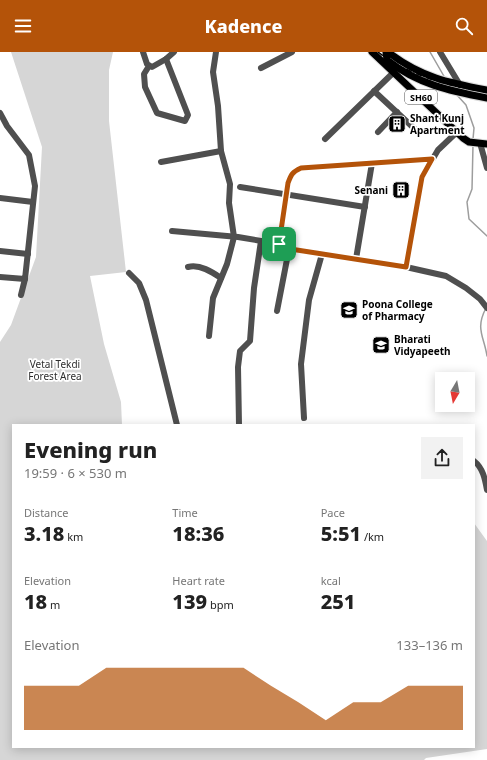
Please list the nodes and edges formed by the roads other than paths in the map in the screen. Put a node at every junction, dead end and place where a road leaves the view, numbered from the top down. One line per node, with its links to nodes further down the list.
1 (143, 52): 9 (street)
2 (174, 52): 8 (street)
3 (216, 52): 26 (street)
4 (292, 52): 10 (street)
5 (372, 52): 11 (main road, SH60)
6 (387, 52): 12 (main road, SH60); 13 (main road)
7 (440, 52): 14 (street)
8 (166, 59): 9 (street); 9 (street)
9 (149, 66)
10 (261, 68)
11 (394, 72): 16 (street); 17 (main road, SH60)
12 (436, 79): 13 (main road); 14 (main road, SH60)
13 (428, 84): 14 (main road); 17 (main road)
14 (459, 87): 15 (main road, SH60); 18 (main road)
15 (487, 90)
16 (374, 91): 19 (street); 24 (street)
17 (418, 96): 23 (main road, SH60)
18 (487, 98)
19 (397, 112): 21 (street); 22 (street)
20 (0, 113): 34 (street)
21 (378, 132)
22 (418, 132)
23 (457, 132): 25 (main road, SH60); 27 (street)
24 (325, 139)
25 (478, 143): 30 (street)
26 (221, 151): 28 (street); 37 (street)
27 (432, 159): 29 (street); 46 (street)
28 (161, 162)
29 (372, 163): 32 (street); 35 (street)
30 (487, 168)
31 (240, 187): 32 (street)
32 (286, 194): 35 (street); 39 (street)
33 (0, 198): 34 (street)
34 (33, 202): 42 (street)
35 (364, 207): 44 (street)
36 (172, 231): 37 (street)
37 (234, 237): 38 (street); 49 (street)
38 (261, 241): 39 (street); 57 (street)
39 (279, 244): 40 (street)
40 (288, 249): 43 (street); 53 (street)
41 (0, 252): 42 (street)
42 (28, 254): 50 (street)
43 (322, 254): 44 (street); 55 (street)
44 (356, 259): 46 (street)
45 (188, 267): 49 (street)
46 (406, 267): 52 (street)
47 (129, 273): 56 (street)
48 (0, 277): 50 (street)
49 (221, 278): 54 (street)
50 (25, 279): 51 (street)
51 (22, 295)
52 (487, 308)
53 (277, 311)
54 (209, 336)
55 (304, 418)
56 (177, 424)
57 (239, 424)
58 (475, 462): 59 (street)
59 (487, 490)

